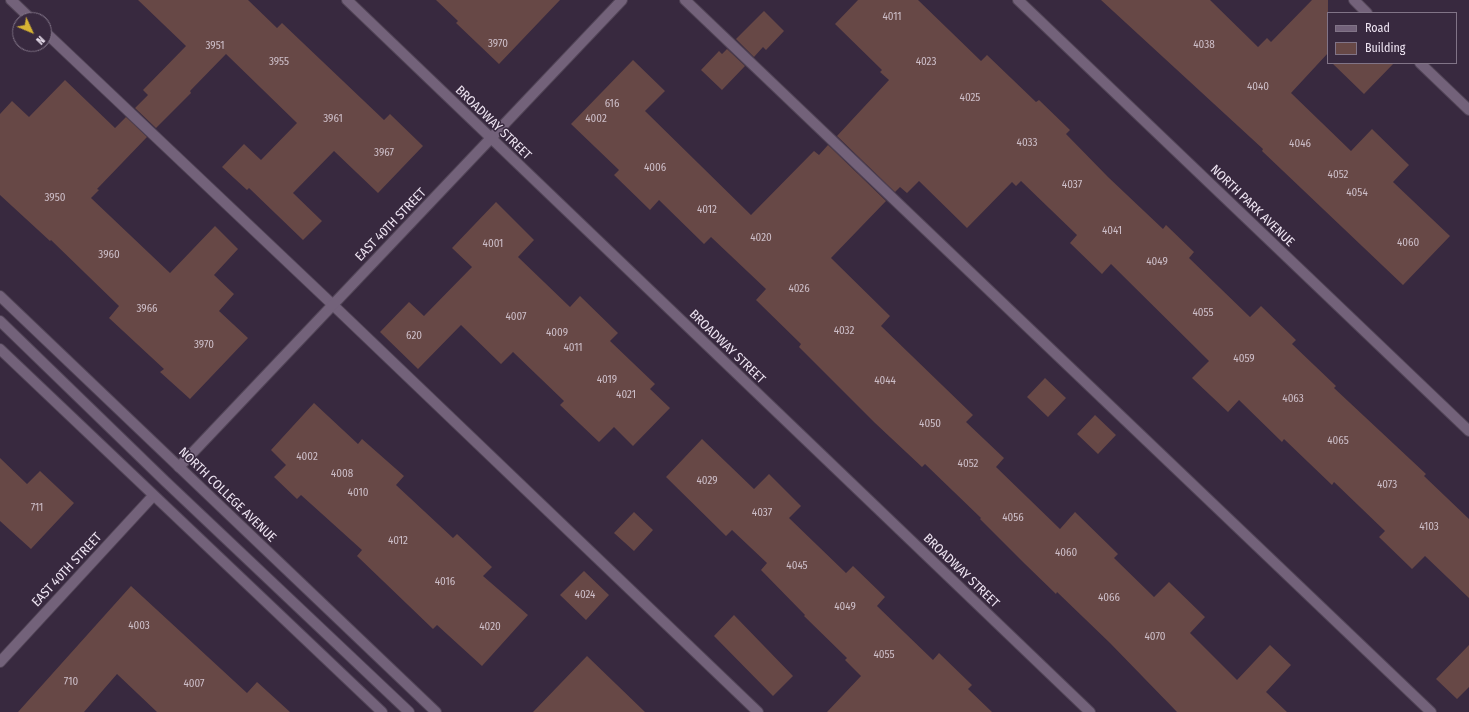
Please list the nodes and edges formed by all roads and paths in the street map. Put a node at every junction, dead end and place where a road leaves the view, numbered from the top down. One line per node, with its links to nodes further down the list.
1 (11, 0): 7 (street)
2 (347, 0): 12 (street, BROADWAY STREET)
3 (622, 0): 12 (street, EAST 40TH STREET)
4 (685, 0): 26 (street)
5 (1018, 0): 17 (street, NORTH PARK AVENUE)
6 (1354, 0): 8 (street)
7 (24, 12)
8 (1366, 12)
9 (52, 39): 14 (street)
10 (1421, 64): 11 (street)
11 (1469, 110)
12 (491, 139): 14 (street, EAST 40TH STREET); 25 (street, BROADWAY STREET)
13 (0, 296): 18 (street, NORTH COLLEGE AVENUE)
14 (333, 305): 18 (street, EAST 40TH STREET); 24 (street)
15 (0, 321): 22 (street)
16 (0, 349): 19 (street)
17 (1469, 431)
18 (179, 467): 23 (street, NORTH COLLEGE AVENUE)
19 (153, 496): 20 (street, EAST 40TH STREET); 21 (street)
20 (0, 662)
21 (382, 712)
22 (409, 712)
23 (436, 712)
24 (758, 712)
25 (1090, 712)
26 (1431, 712)

